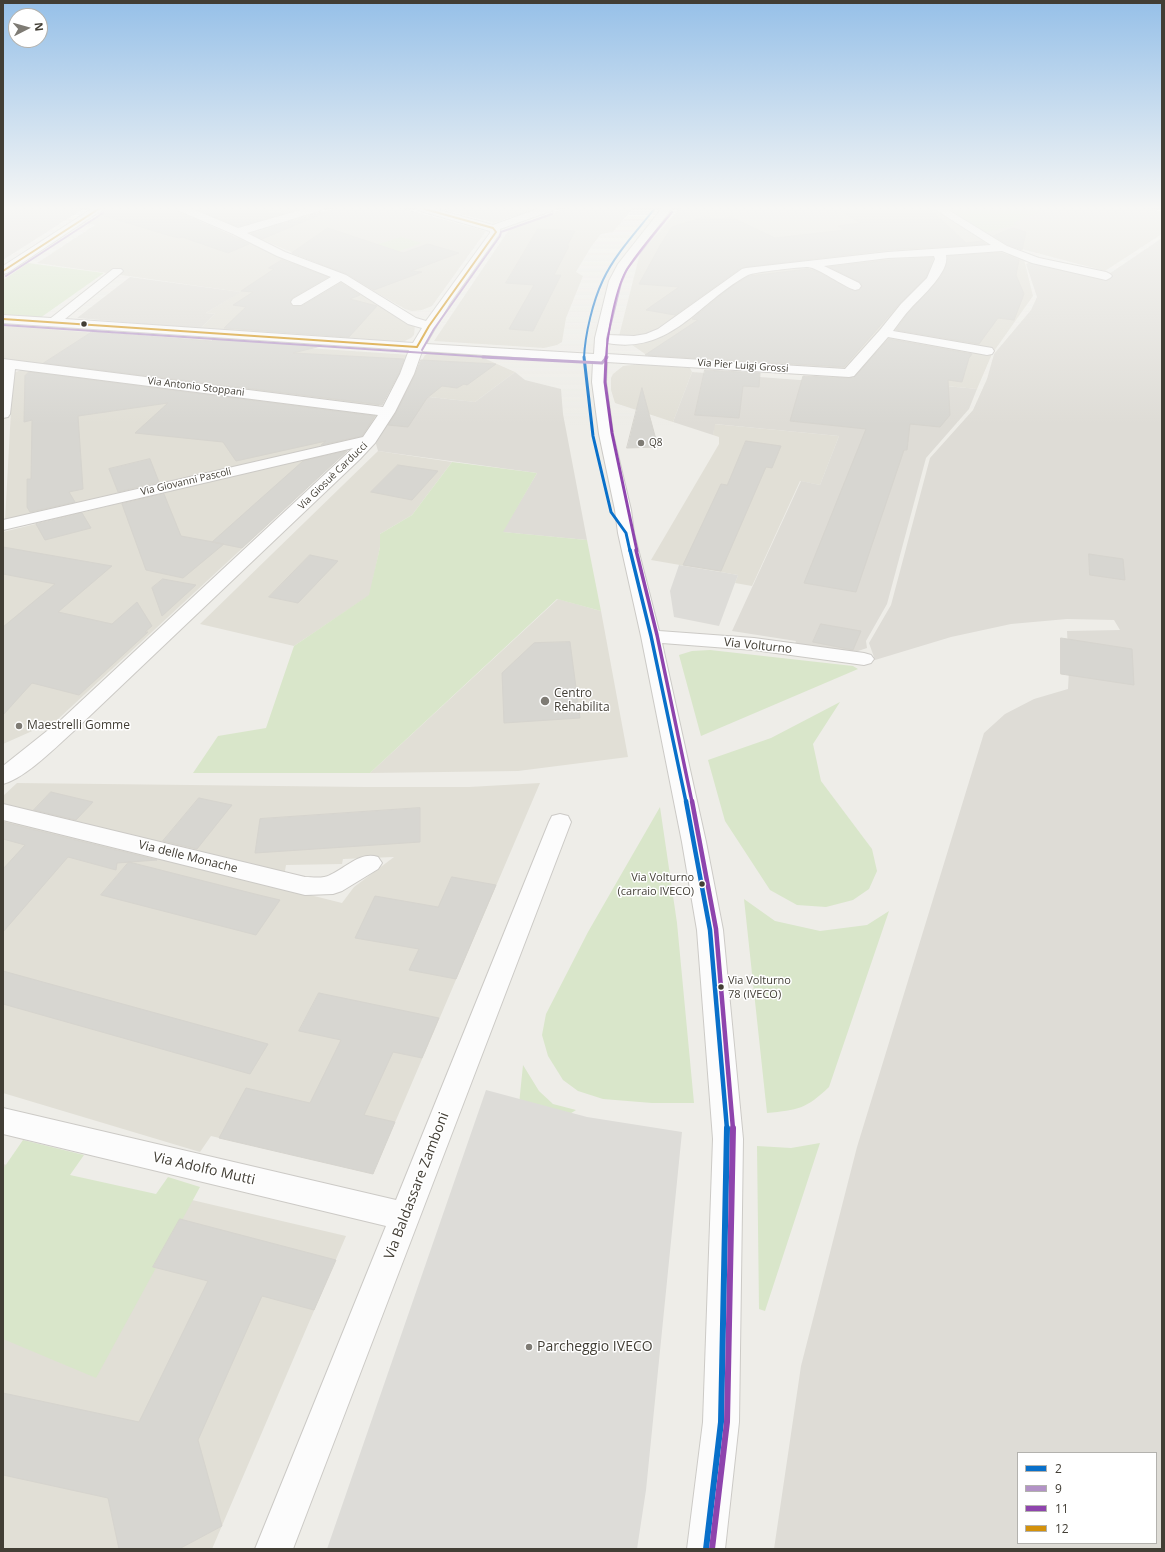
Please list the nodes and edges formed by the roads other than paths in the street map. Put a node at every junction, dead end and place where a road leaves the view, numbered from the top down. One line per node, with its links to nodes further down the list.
1 (105, 280): 13 (street)
2 (334, 280): 11 (street)
3 (346, 280): 14 (street)
4 (461, 280): 14 (street, Via Giosuè Carducci)
5 (604, 280): 20 (street)
6 (615, 280): 16 (street)
7 (732, 280): 17 (street)
8 (844, 280): 10 (street)
9 (931, 280): 15 (street, Via Pier Luigi Grossi)
10 (855, 286)
11 (297, 302)
12 (3, 319): 13 (street, Via Pier Luigi Grossi)
13 (53, 323): 18 (street, Via Pier Luigi Grossi)
14 (429, 326): 18 (street, Via Giosuè Carducci)
15 (885, 333): 19 (street); 22 (street, Via Pier Luigi Grossi)
16 (602, 338): 17 (street); 21 (street)
17 (648, 338): 22 (street)
18 (417, 347): 20 (street, Via Pier Luigi Grossi); 25 (street, Via Giosuè Carducci)
19 (986, 351)
20 (584, 356): 21 (street, Via Pier Luigi Grossi); 28 (street)
21 (601, 357): 22 (street, Via Pier Luigi Grossi); 28 (street)
22 (619, 358)
23 (6, 363): 24 (street); 25 (street, Via Antonio Stoppani)
24 (4, 405)
25 (388, 412): 26 (street, Via Giosuè Carducci)
26 (370, 440): 27 (street, Via Giovanni Pascoli); 31 (street, Via Giosuè Carducci)
27 (3, 525)
28 (626, 533): 29 (street)
29 (652, 636): 30 (street, Via Volturno); 40 (street)
30 (864, 659)
31 (69, 724): 32 (street, Via Giosuè Carducci); 33 (street, Via Giosuè Carducci)
32 (3, 758)
33 (3, 777)
34 (3, 812): 36 (street, Via delle Monache)
35 (560, 822): 38 (street, Via Baldassare Zamboni)
36 (370, 863)
37 (3, 1121): 38 (street, Via Adolfo Mutti)
38 (405, 1216): 39 (street, Via Baldassare Zamboni)
39 (274, 1549)
40 (706, 1549)

